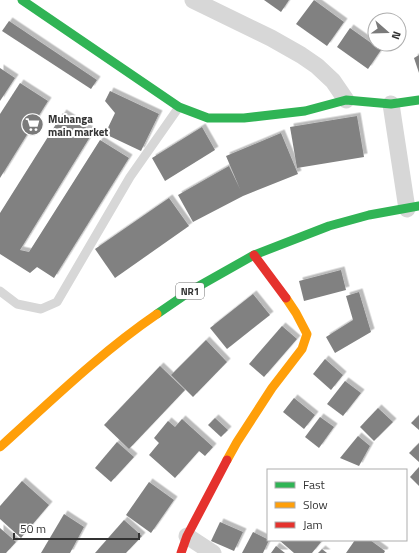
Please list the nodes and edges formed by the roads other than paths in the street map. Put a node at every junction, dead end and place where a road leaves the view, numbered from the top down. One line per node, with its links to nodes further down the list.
1 (22, 0): 6 (main road)
2 (193, 0): 3 (street)
3 (346, 100): 5 (main road); 6 (main road)
4 (419, 100): 5 (main road)
5 (391, 104): 7 (street)
6 (179, 107): 9 (lane)
7 (413, 208): 8 (main road, NR1)
8 (254, 255): 10 (main road, NR1); 11 (main road)
9 (0, 291)
10 (0, 447)
11 (187, 536): 12 (main road); 13 (street)
12 (181, 553)
13 (213, 553)

